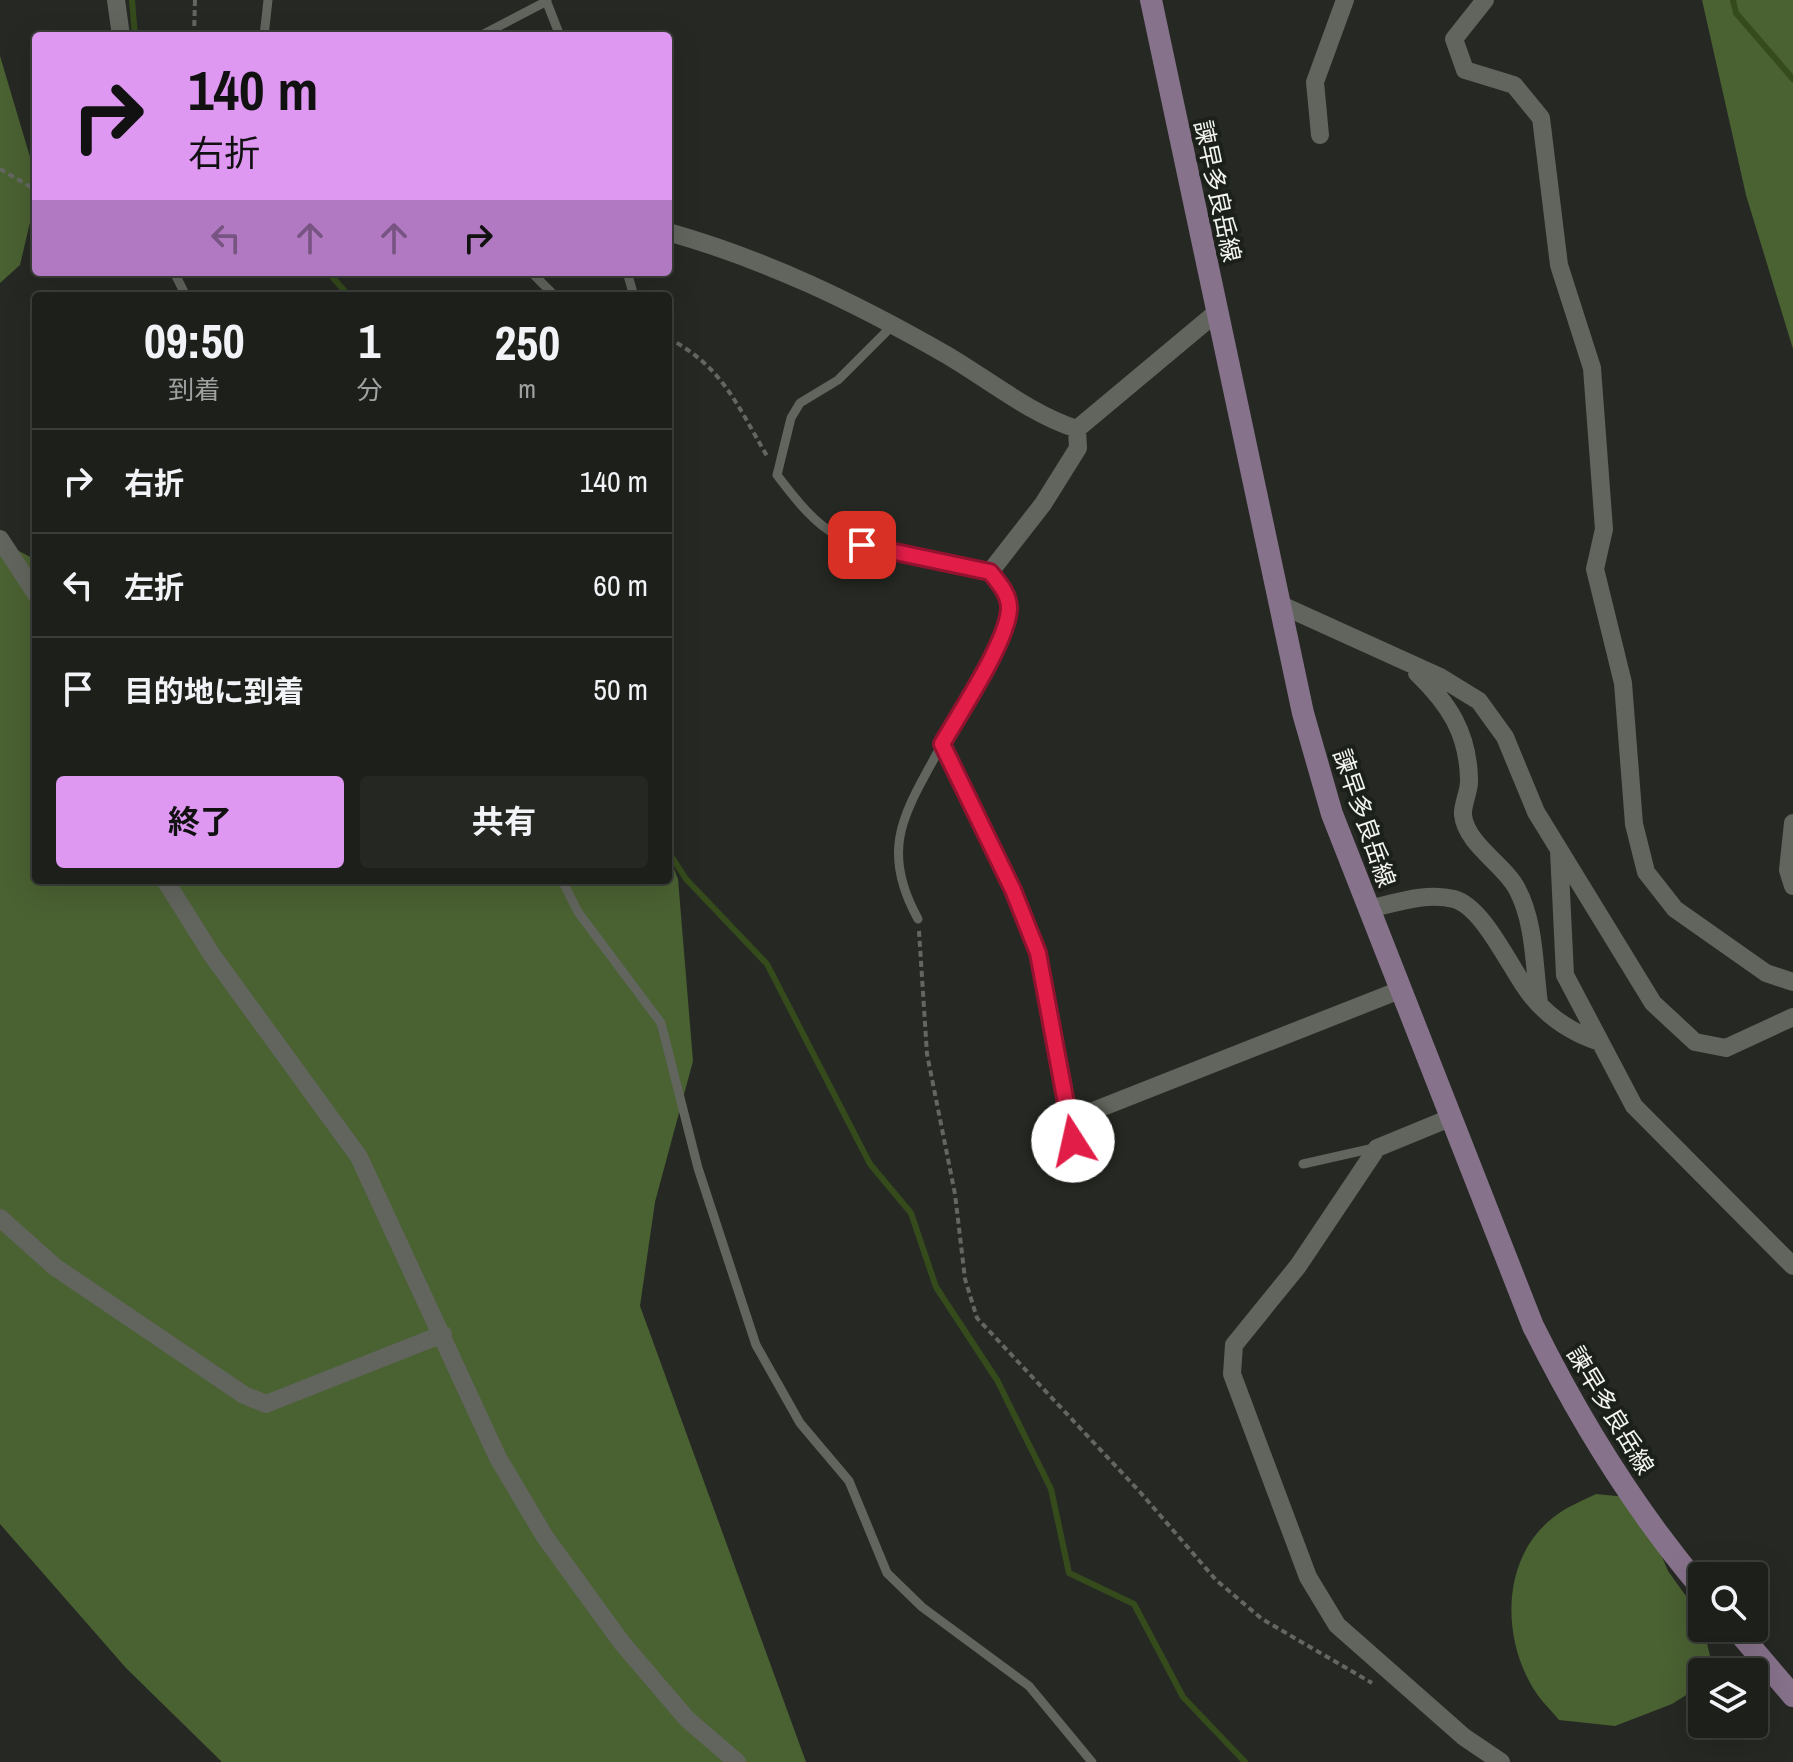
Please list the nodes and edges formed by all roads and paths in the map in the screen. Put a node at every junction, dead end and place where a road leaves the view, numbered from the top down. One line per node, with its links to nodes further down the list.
1 (116, 0): 8 (street)
2 (195, 0): 9 (path)
3 (268, 0): 10 (lane)
4 (1151, 0): 19 (main road, 諫早多良岳線)
5 (1345, 0): 13 (street)
6 (1485, 0): 37 (street)
7 (547, 1): 11 (lane); 12 (lane)
8 (120, 32)
9 (194, 32)
10 (264, 32)
11 (488, 32)
12 (559, 32)
13 (1320, 135)
14 (0, 169): 15 (path)
15 (32, 188)
16 (672, 233): 20 (street)
17 (535, 276): 18 (lane)
18 (551, 292)
19 (1217, 312): 22 (street); 27 (main road, 諫早多良岳線)
20 (893, 325): 22 (street); 23 (lane)
21 (672, 340): 23 (path)
22 (1077, 429): 25 (street)
23 (777, 475): 25 (lane)
24 (0, 539): 26 (street)
25 (990, 572): 29 (street)
26 (32, 588)
27 (1279, 604): 28 (street); 35 (main road, 諫早多良岳線)
28 (1403, 659): 31 (street); 39 (street)
29 (942, 744): 36 (lane); 43 (street)
30 (1793, 823): 34 (street)
31 (1559, 850): 40 (street); 41 (street)
32 (168, 884): 49 (street)
33 (564, 884): 55 (lane)
34 (1793, 886)
35 (1369, 909): 38 (main road, 諫早多良岳線); 39 (street)
36 (918, 919): 52 (path)
37 (1793, 982)
38 (1400, 990): 42 (main road, 諫早多良岳線); 43 (street)
39 (1539, 1003): 41 (street)
40 (1793, 1017)
41 (1600, 1042): 48 (street)
42 (1450, 1118): 44 (street); 50 (main road, 諫早多良岳線)
43 (1070, 1120): 45 (street)
44 (1377, 1148): 46 (lane); 56 (street)
45 (1076, 1162)
46 (1303, 1164)
47 (0, 1218): 49 (street)
48 (1793, 1266)
49 (443, 1334): 54 (street)
50 (1688, 1573)
51 (1747, 1642): 53 (main road)
52 (1383, 1690)
53 (1793, 1696)
54 (737, 1762)
55 (1092, 1762)
56 (1501, 1762)

